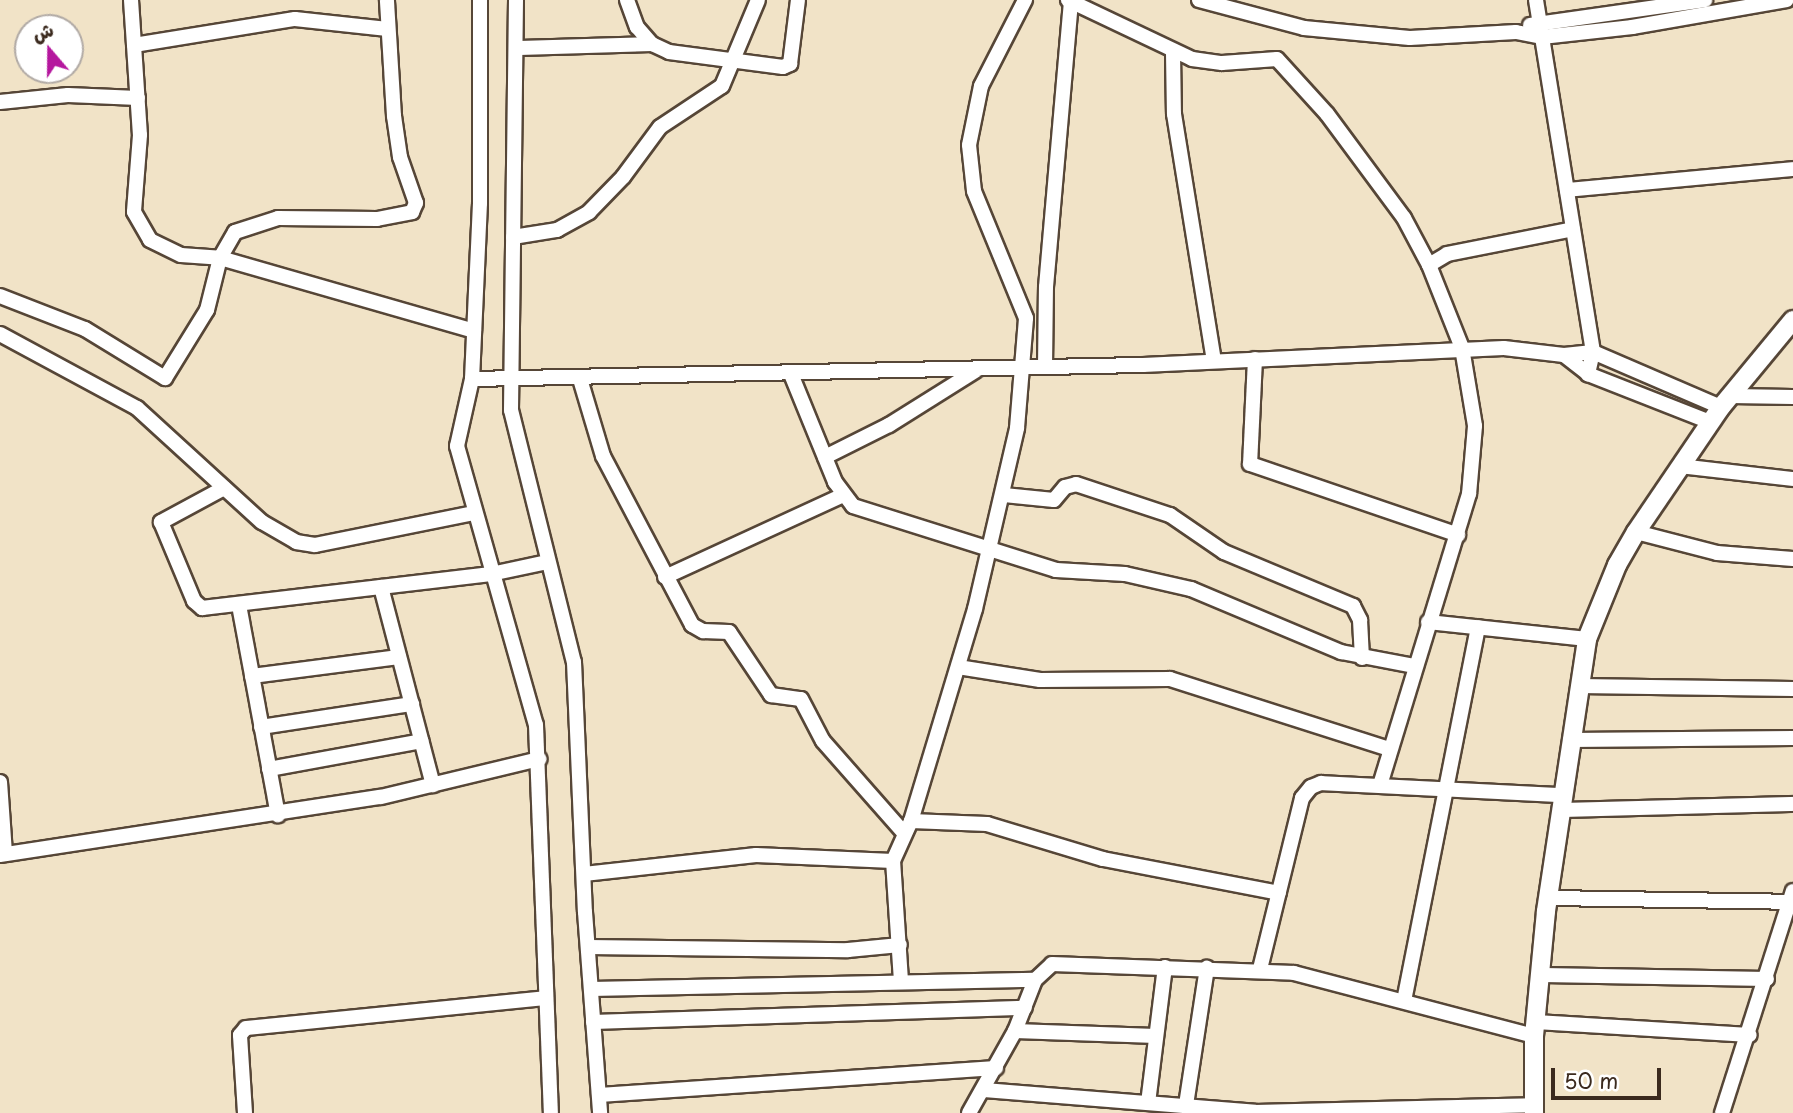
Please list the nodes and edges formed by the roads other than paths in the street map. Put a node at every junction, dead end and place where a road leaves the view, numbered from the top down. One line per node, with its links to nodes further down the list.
1 (131, 0): 22 (street)
2 (387, 0): 18 (street)
3 (480, 0): 36 (street)
4 (516, 0): 23 (street)
5 (627, 0): 21 (street)
6 (758, 0): 25 (street)
7 (798, 0): 25 (street)
8 (1025, 0): 44 (street)
9 (1199, 0): 19 (street)
10 (1536, 0): 16 (street)
11 (1705, 0): 14 (street)
12 (1787, 0): 17 (street)
13 (1070, 1): 24 (street); 43 (street)
14 (1687, 1): 15 (street)
15 (1629, 5): 16 (street); 17 (street)
16 (1539, 22): 19 (street); 20 (street)
17 (1632, 27): 20 (street)
18 (387, 29): 22 (street); 32 (street)
19 (1516, 32): 20 (street)
20 (1542, 37): 29 (street)
21 (652, 44): 23 (street); 25 (street)
22 (134, 45): 26 (street)
23 (519, 48): 31 (street)
24 (1173, 53): 33 (street); 42 (street)
25 (734, 58): 31 (street)
26 (138, 98): 27 (street); 32 (street)
27 (0, 102)
28 (1793, 169): 29 (street)
29 (1567, 190): 30 (street)
30 (1573, 229): 33 (street); 39 (street)
31 (513, 237): 48 (street)
32 (220, 258): 34 (street); 36 (street)
33 (1429, 265): 38 (street)
34 (0, 296)
35 (1793, 320): 52 (street)
36 (474, 331): 49 (street)
37 (0, 334): 57 (street)
38 (1462, 348): 40 (street); 41 (street); 62 (street)
39 (1594, 352): 40 (street); 47 (street); 52 (street)
40 (1564, 355): 47 (street)
41 (1255, 359): 42 (street); 62 (street)
42 (1214, 361): 43 (street)
43 (1045, 367): 44 (street)
44 (1020, 368): 45 (street); 59 (street)
45 (977, 369): 46 (street); 54 (street)
46 (791, 374): 50 (street); 54 (street)
47 (1588, 374): 53 (street)
48 (510, 378): 49 (street); 50 (street); 65 (street)
49 (472, 379): 60 (street)
50 (580, 379): 67 (street)
51 (1793, 397): 52 (street)
52 (1726, 402): 53 (street)
53 (1710, 422): 55 (street)
54 (825, 457): 58 (street)
55 (1680, 467): 56 (street); 61 (street)
56 (1793, 479)
57 (224, 488): 60 (street); 69 (street)
58 (843, 495): 63 (street); 67 (street)
59 (1004, 495): 63 (street); 74 (street)
60 (474, 513): 66 (street)
61 (1636, 532): 64 (street); 72 (street)
62 (1458, 536): 70 (street)
63 (992, 548): 74 (street); 76 (street)
64 (1793, 559)
65 (547, 562): 66 (street); 98 (street)
66 (491, 574): 68 (street); 86 (street)
67 (665, 577): 95 (street)
68 (380, 587): 69 (street); 73 (street)
69 (239, 605): 77 (street)
70 (1428, 622): 71 (street); 75 (street)
71 (1478, 628): 72 (street); 91 (street)
72 (1587, 639): 78 (street)
73 (399, 657): 77 (street); 80 (street)
74 (1362, 658): 75 (street)
75 (1414, 666): 85 (street)
76 (958, 667): 85 (street); 95 (street)
77 (252, 676): 81 (street)
78 (1579, 685): 79 (street); 83 (street)
79 (1793, 689)
80 (412, 705): 81 (street); 84 (street)
81 (261, 727): 87 (street)
82 (1793, 738): 83 (street)
83 (1570, 740): 92 (street)
84 (421, 741): 87 (street); 89 (street)
85 (1390, 748): 90 (street)
86 (539, 759): 89 (street); 112 (street)
87 (269, 769): 94 (street)
88 (0, 782): 96 (street)
89 (433, 785): 94 (street)
90 (1380, 785): 91 (street); 99 (street)
91 (1446, 788): 92 (street); 113 (street)
92 (1560, 802): 93 (street); 100 (street)
93 (1793, 804)
94 (278, 815): 96 (street)
95 (908, 827): 97 (street); 99 (street)
96 (3, 855)
97 (893, 861): 98 (street); 102 (street)
98 (584, 874): 103 (street)
99 (1279, 893): 106 (street)
100 (1548, 898): 101 (street); 107 (street)
101 (1792, 898): 108 (street)
102 (900, 945): 103 (street); 110 (street)
103 (587, 947): 111 (street)
104 (1165, 967): 105 (street); 109 (street); 119 (street)
105 (1207, 968): 106 (street); 124 (street)
106 (1260, 969): 113 (street)
107 (1542, 975): 108 (street); 116 (street)
108 (1767, 979): 118 (street)
109 (1035, 980): 110 (street); 114 (street)
110 (901, 981): 111 (street)
111 (591, 989): 115 (street)
112 (546, 998): 126 (street); 127 (street)
113 (1404, 1001): 116 (street)
114 (1025, 1009): 115 (street); 117 (street)
115 (593, 1022): 122 (street)
116 (1535, 1029): 118 (street); 125 (street)
117 (1015, 1031): 119 (street); 120 (street)
118 (1750, 1035): 130 (street)
119 (1156, 1036): 123 (street)
120 (996, 1068): 121 (street); 122 (street)
121 (984, 1090): 123 (street); 129 (street)
122 (599, 1095): 128 (street)
123 (1148, 1103): 124 (street)
124 (1186, 1105): 125 (street)
125 (1534, 1109)
126 (246, 1113)
127 (551, 1113)
128 (600, 1113)
129 (969, 1113)
130 (1722, 1113)

